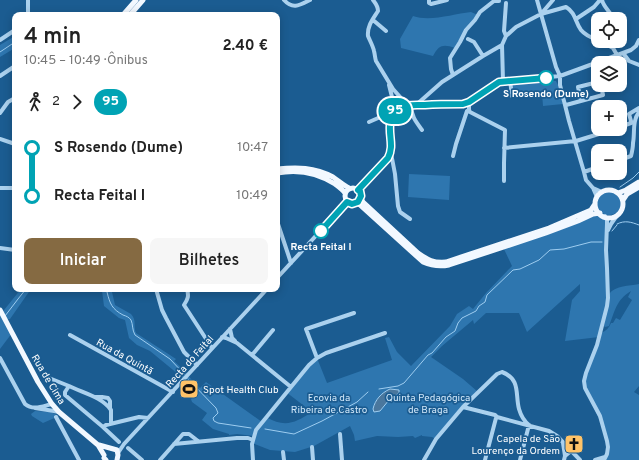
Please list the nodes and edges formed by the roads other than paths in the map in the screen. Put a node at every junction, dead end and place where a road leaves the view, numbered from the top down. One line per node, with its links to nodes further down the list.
1 (28, 0): 14 (street)
2 (136, 0): 15 (main road)
3 (143, 0): 16 (main road)
4 (284, 0): 5 (street)
5 (310, 0)
6 (373, 0): 20 (street)
7 (429, 0): 8 (street)
8 (447, 0)
9 (537, 0): 18 (street)
10 (553, 0): 18 (street)
11 (601, 0): 17 (street); 19 (street)
12 (499, 1): 35 (street)
13 (506, 3): 23 (street)
14 (28, 12)
15 (126, 12)
16 (133, 12)
17 (609, 12)
18 (541, 14): 19 (street); 23 (street); 37 (street)
19 (576, 19): 24 (street)
20 (372, 20): 21 (street); 38 (street)
21 (386, 31)
22 (12, 32): 26 (street)
23 (506, 36): 28 (street)
24 (591, 37)
25 (468, 38): 32 (street)
26 (0, 40)
27 (639, 40): 30 (street)
28 (502, 45): 32 (street); 40 (street)
29 (613, 48): 31 (street)
30 (623, 53): 31 (street); 33 (street)
31 (617, 55): 37 (street)
32 (483, 56): 35 (street)
33 (639, 66)
34 (12, 68): 36 (street)
35 (453, 75): 49 (street)
36 (0, 76)
37 (558, 76): 39 (street); 50 (street)
38 (387, 79): 47 (street); 47 (street)
39 (510, 80): 40 (street); 43 (street)
40 (502, 81): 46 (street)
41 (591, 84): 45 (street)
42 (602, 92): 45 (street)
43 (512, 96)
44 (12, 100): 55 (street)
45 (581, 100): 50 (street)
46 (469, 102): 49 (street); 52 (street)
47 (392, 104): 53 (street); 56 (street)
48 (411, 105): 49 (street); 53 (street); 58 (street)
49 (416, 105)
50 (566, 105): 61 (street)
51 (639, 108): 57 (street)
52 (469, 110): 63 (street); 65 (street)
53 (394, 112): 64 (street)
54 (639, 112): 66 (street)
55 (0, 113)
56 (369, 122)
57 (627, 124)
58 (422, 130)
59 (592, 136): 61 (street)
60 (0, 139): 62 (street)
61 (576, 141): 63 (street); 69 (street)
62 (12, 143)
63 (504, 148): 71 (street)
64 (391, 152): 78 (street); 90 (street)
65 (453, 156)
66 (627, 158)
67 (280, 169): 76 (main road)
68 (591, 170): 69 (street)
69 (584, 172): 77 (street)
70 (280, 173): 80 (main road)
71 (504, 181)
72 (639, 182): 81 (main road)
73 (639, 187): 84 (main road)
74 (0, 188): 75 (street)
75 (12, 188)
76 (349, 188): 78 (main road); 80 (main road)
77 (593, 188): 79 (street); 82 (street)
78 (358, 190): 83 (main road)
79 (602, 192): 81 (main road); 82 (main road)
80 (345, 193): 85 (main road)
81 (618, 193): 84 (main road)
82 (597, 197): 87 (main road)
83 (361, 199): 86 (main road); 87 (main road)
84 (623, 200): 88 (main road)
85 (347, 202): 86 (main road); 95 (street)
86 (357, 203): 89 (main road)
87 (595, 204): 89 (main road)
88 (618, 214): 89 (main road); 92 (street)
89 (602, 215): 92 (street)
90 (410, 220)
91 (280, 230): 95 (street)
92 (607, 232): 145 (street)
93 (0, 248): 94 (street)
94 (12, 250)
95 (291, 263): 96 (street)
96 (280, 275)
97 (157, 292): 112 (street)
98 (188, 292): 108 (street)
99 (264, 292): 102 (street, Recta do Feital)
100 (1, 311): 117 (main road, Rua de Cima)
101 (354, 313): 111 (street)
102 (230, 329): 106 (street, Recta do Feital); 107 (street)
103 (273, 330): 109 (street)
104 (385, 333): 111 (street)
105 (70, 335): 116 (street, Rua da Quintã)
106 (222, 337): 107 (street); 108 (street, Recta do Feital)
107 (237, 343): 109 (street)
108 (212, 348): 112 (street, Recta do Feital)
109 (252, 355): 115 (street)
110 (0, 358): 121 (street)
111 (317, 358): 115 (street)
112 (197, 365): 116 (street, Recta do Feital)
113 (49, 378): 114 (street)
114 (69, 386): 125 (street); 127 (street)
115 (291, 387): 130 (street)
116 (173, 392): 124 (street, Recta do Feital)
117 (46, 395): 118 (main road, Rua de Cima); 119 (street)
118 (52, 404): 119 (street); 122 (main road, Rua de Cima)
119 (43, 406): 121 (street)
120 (463, 407): 123 (street); 126 (street); 153 (street)
121 (32, 408): 122 (street)
122 (57, 414): 136 (main road, Rua de Cima); 146 (street)
123 (498, 417): 126 (street); 154 (street)
124 (148, 418): 125 (street); 133 (street, Recta do Feital)
125 (111, 423): 127 (street)
126 (529, 425): 134 (street); 155 (street)
127 (103, 427): 133 (street)
128 (340, 434): 152 (street)
129 (180, 437): 131 (street); 132 (street); 135 (street)
130 (253, 440): 132 (street); 149 (street)
131 (185, 442): 132 (street); 135 (street)
132 (199, 442)
133 (122, 443): 137 (street, Recta do Feital); 143 (street, Recta do Feital)
134 (563, 443): 140 (street); 144 (street)
135 (174, 444): 148 (street)
136 (98, 445): 137 (main road, Rua de Cima); 142 (main road, Rua de Cima)
137 (111, 448): 142 (main road); 143 (main road, Recta do Feital)
138 (128, 448): 147 (street)
139 (312, 448): 151 (street)
140 (571, 451): 144 (street); 156 (street)
141 (283, 452): 150 (street)
142 (104, 458)
143 (119, 458)
144 (564, 458)
145 (604, 458): 157 (street)
146 (79, 460)
147 (142, 460)
148 (160, 460)
149 (253, 460)
150 (284, 460)
151 (313, 460)
152 (342, 460)
153 (424, 460)
154 (485, 460)
155 (520, 460)
156 (580, 460)
157 (595, 460)

